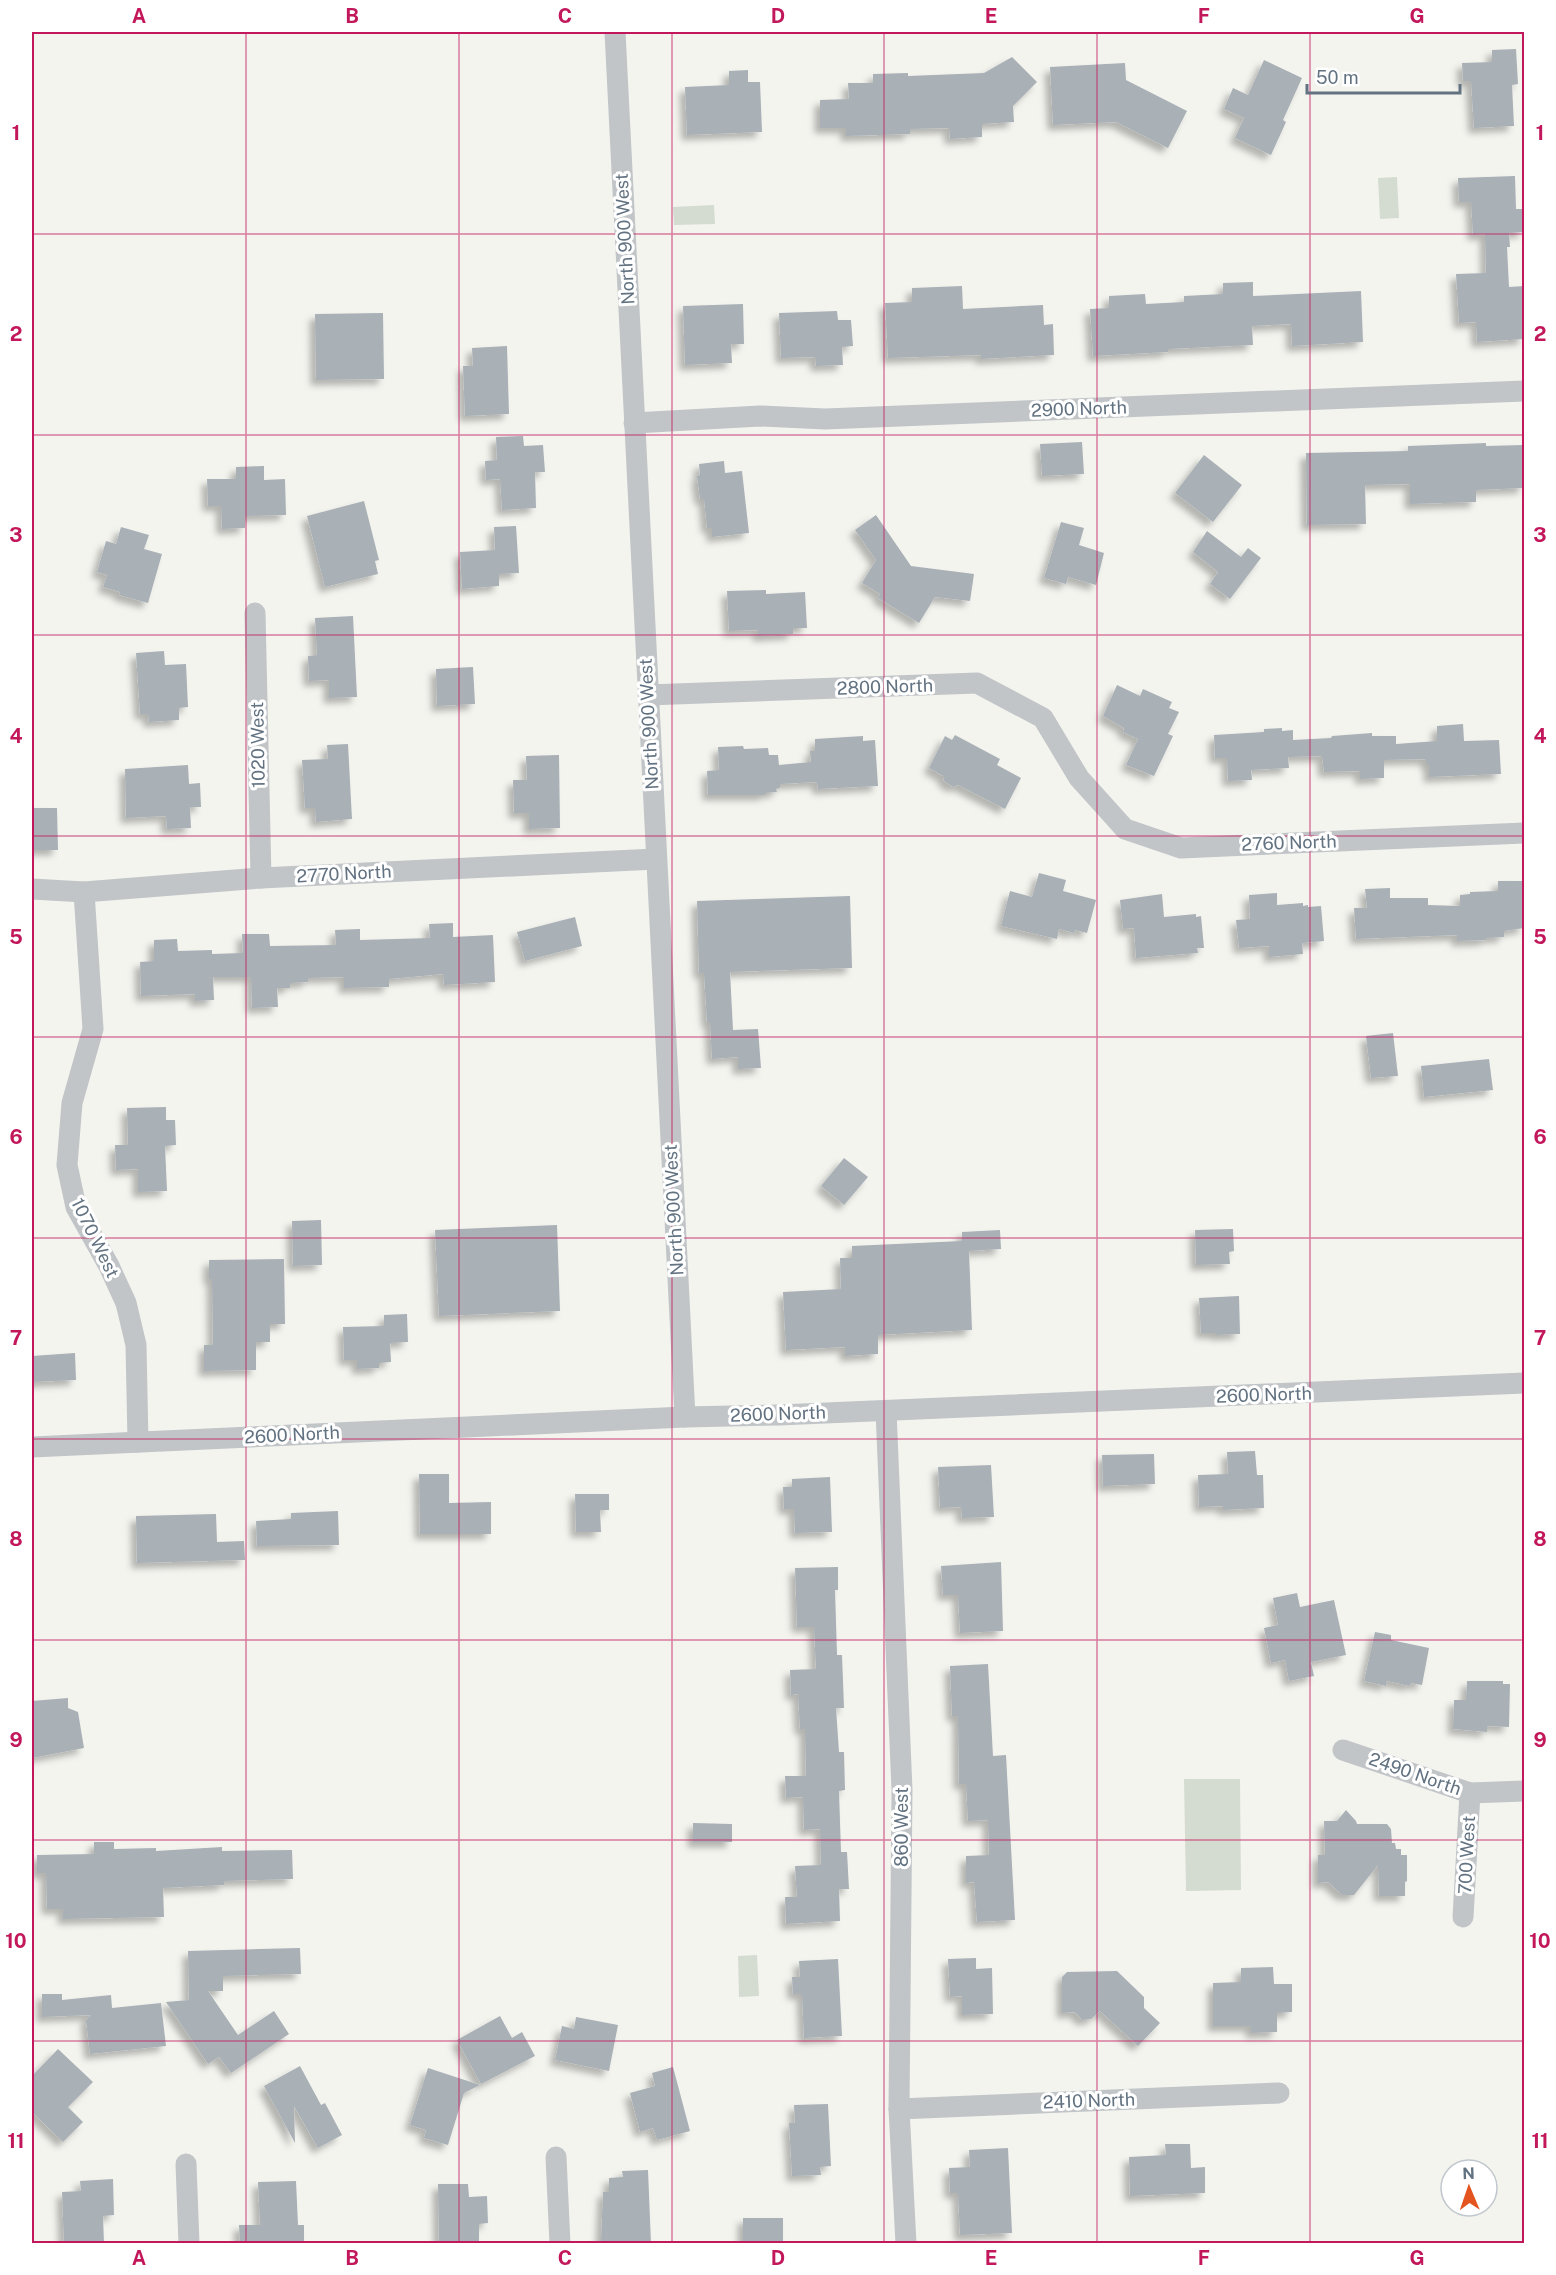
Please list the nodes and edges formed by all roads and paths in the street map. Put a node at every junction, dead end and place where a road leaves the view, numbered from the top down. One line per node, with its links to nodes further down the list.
1 (615, 32): 3 (street, North 900 West)
2 (1524, 391): 3 (street, 2900 North)
3 (634, 423): 5 (street, North 900 West)
4 (255, 613): 9 (street, 1020 West)
5 (648, 695): 6 (street, 2800 North); 8 (street, North 900 West)
6 (1079, 778): 7 (street, 2760 North)
7 (1524, 833)
8 (656, 859): 9 (street, 2770 North); 14 (street, North 900 West)
9 (261, 878): 11 (street, 2770 North)
10 (32, 889): 11 (street, 2770 North)
11 (84, 892): 15 (street, 1070 West)
12 (1524, 1383): 13 (street, 2600 North)
13 (886, 1411): 14 (street, 2600 North); 22 (street, 860 West)
14 (685, 1417): 15 (street, 2600 North)
15 (138, 1442): 16 (street, 2600 North)
16 (32, 1447)
17 (1343, 1750): 19 (street, 2490 North)
18 (1524, 1791): 19 (street, 2490 North)
19 (1470, 1793): 20 (street, 700 West)
20 (1463, 1917)
21 (1279, 2093): 22 (street, 2410 North)
22 (900, 2109): 27 (street, 860 West)
23 (556, 2157): 26 (street)
24 (186, 2164): 25 (street)
25 (189, 2244)
26 (560, 2244)
27 (906, 2244)

